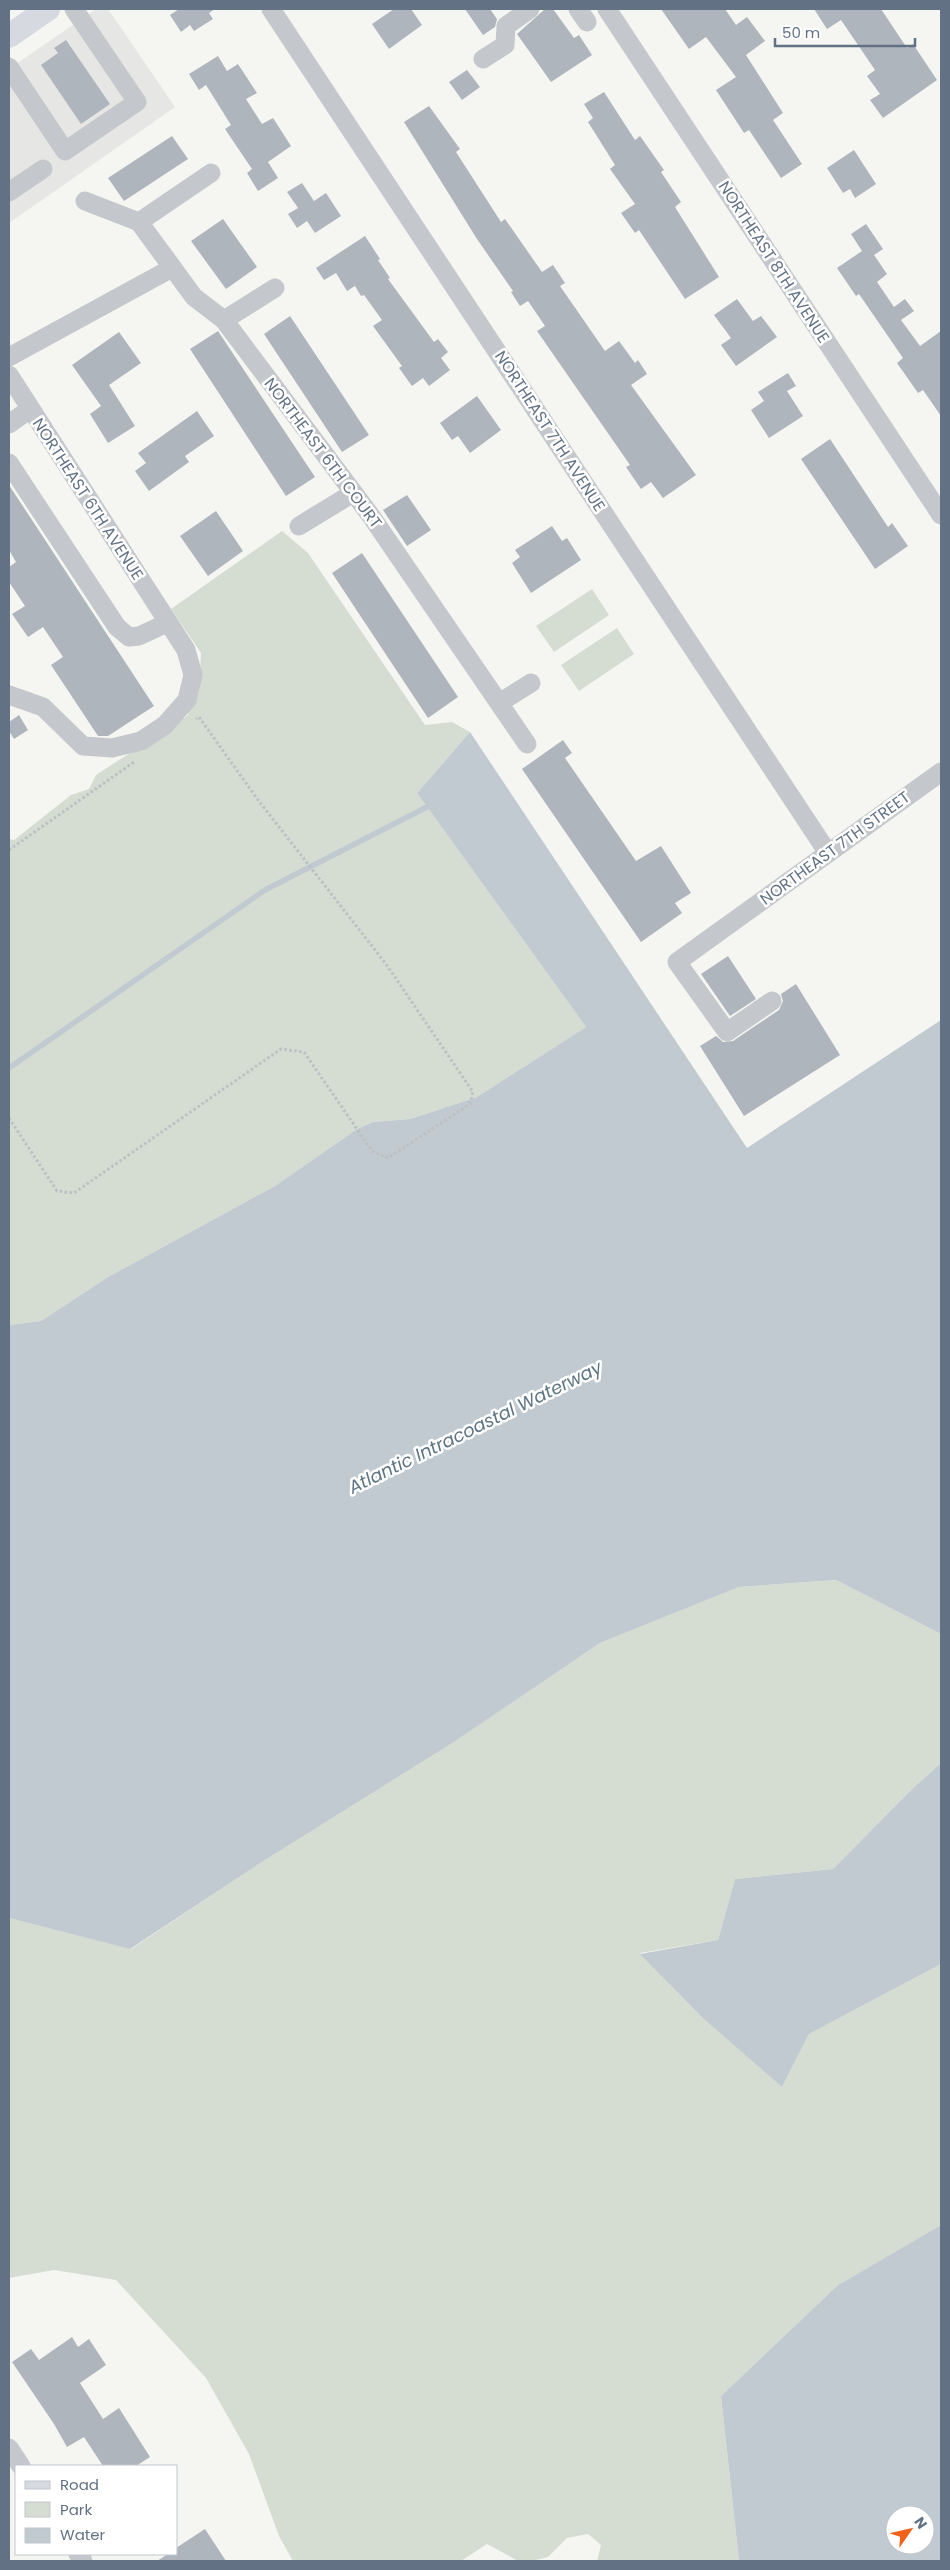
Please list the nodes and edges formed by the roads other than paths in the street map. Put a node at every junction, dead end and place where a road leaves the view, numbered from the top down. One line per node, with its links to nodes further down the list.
1 (48, 9): 6 (main road)
2 (74, 9): 8 (street)
3 (271, 9): 31 (street, NORTHEAST 7TH AVENUE)
4 (530, 9): 7 (street)
5 (607, 9): 23 (street, NORTHEAST 8TH AVENUE)
6 (9, 36)
7 (483, 59)
8 (9, 67)
9 (43, 168): 11 (street)
10 (211, 173): 13 (street)
11 (9, 192)
12 (85, 201): 13 (street)
13 (139, 222): 14 (street, NORTHEAST 6TH COURT)
14 (172, 268): 16 (street, NORTHEAST 6TH COURT); 17 (street)
15 (275, 288): 16 (street)
16 (224, 320): 22 (street, NORTHEAST 6TH COURT)
17 (9, 357)
18 (9, 375): 19 (street, NORTHEAST 6TH AVENUE)
19 (30, 409): 20 (street); 25 (street, NORTHEAST 6TH AVENUE)
20 (9, 424)
21 (9, 463): 25 (street)
22 (353, 493): 24 (street); 28 (street, NORTHEAST 6TH COURT)
23 (941, 515)
24 (299, 526)
25 (167, 623): 27 (street, NORTHEAST 6TH AVENUE)
26 (531, 683): 28 (street)
27 (9, 695)
28 (499, 704): 29 (street, NORTHEAST 6TH COURT)
29 (526, 744)
30 (941, 772): 31 (street, NORTHEAST 7TH STREET)
31 (828, 853): 32 (street, NORTHEAST 7TH STREET)
32 (772, 1001)
33 (9, 2448): 34 (street)
34 (20, 2465)

